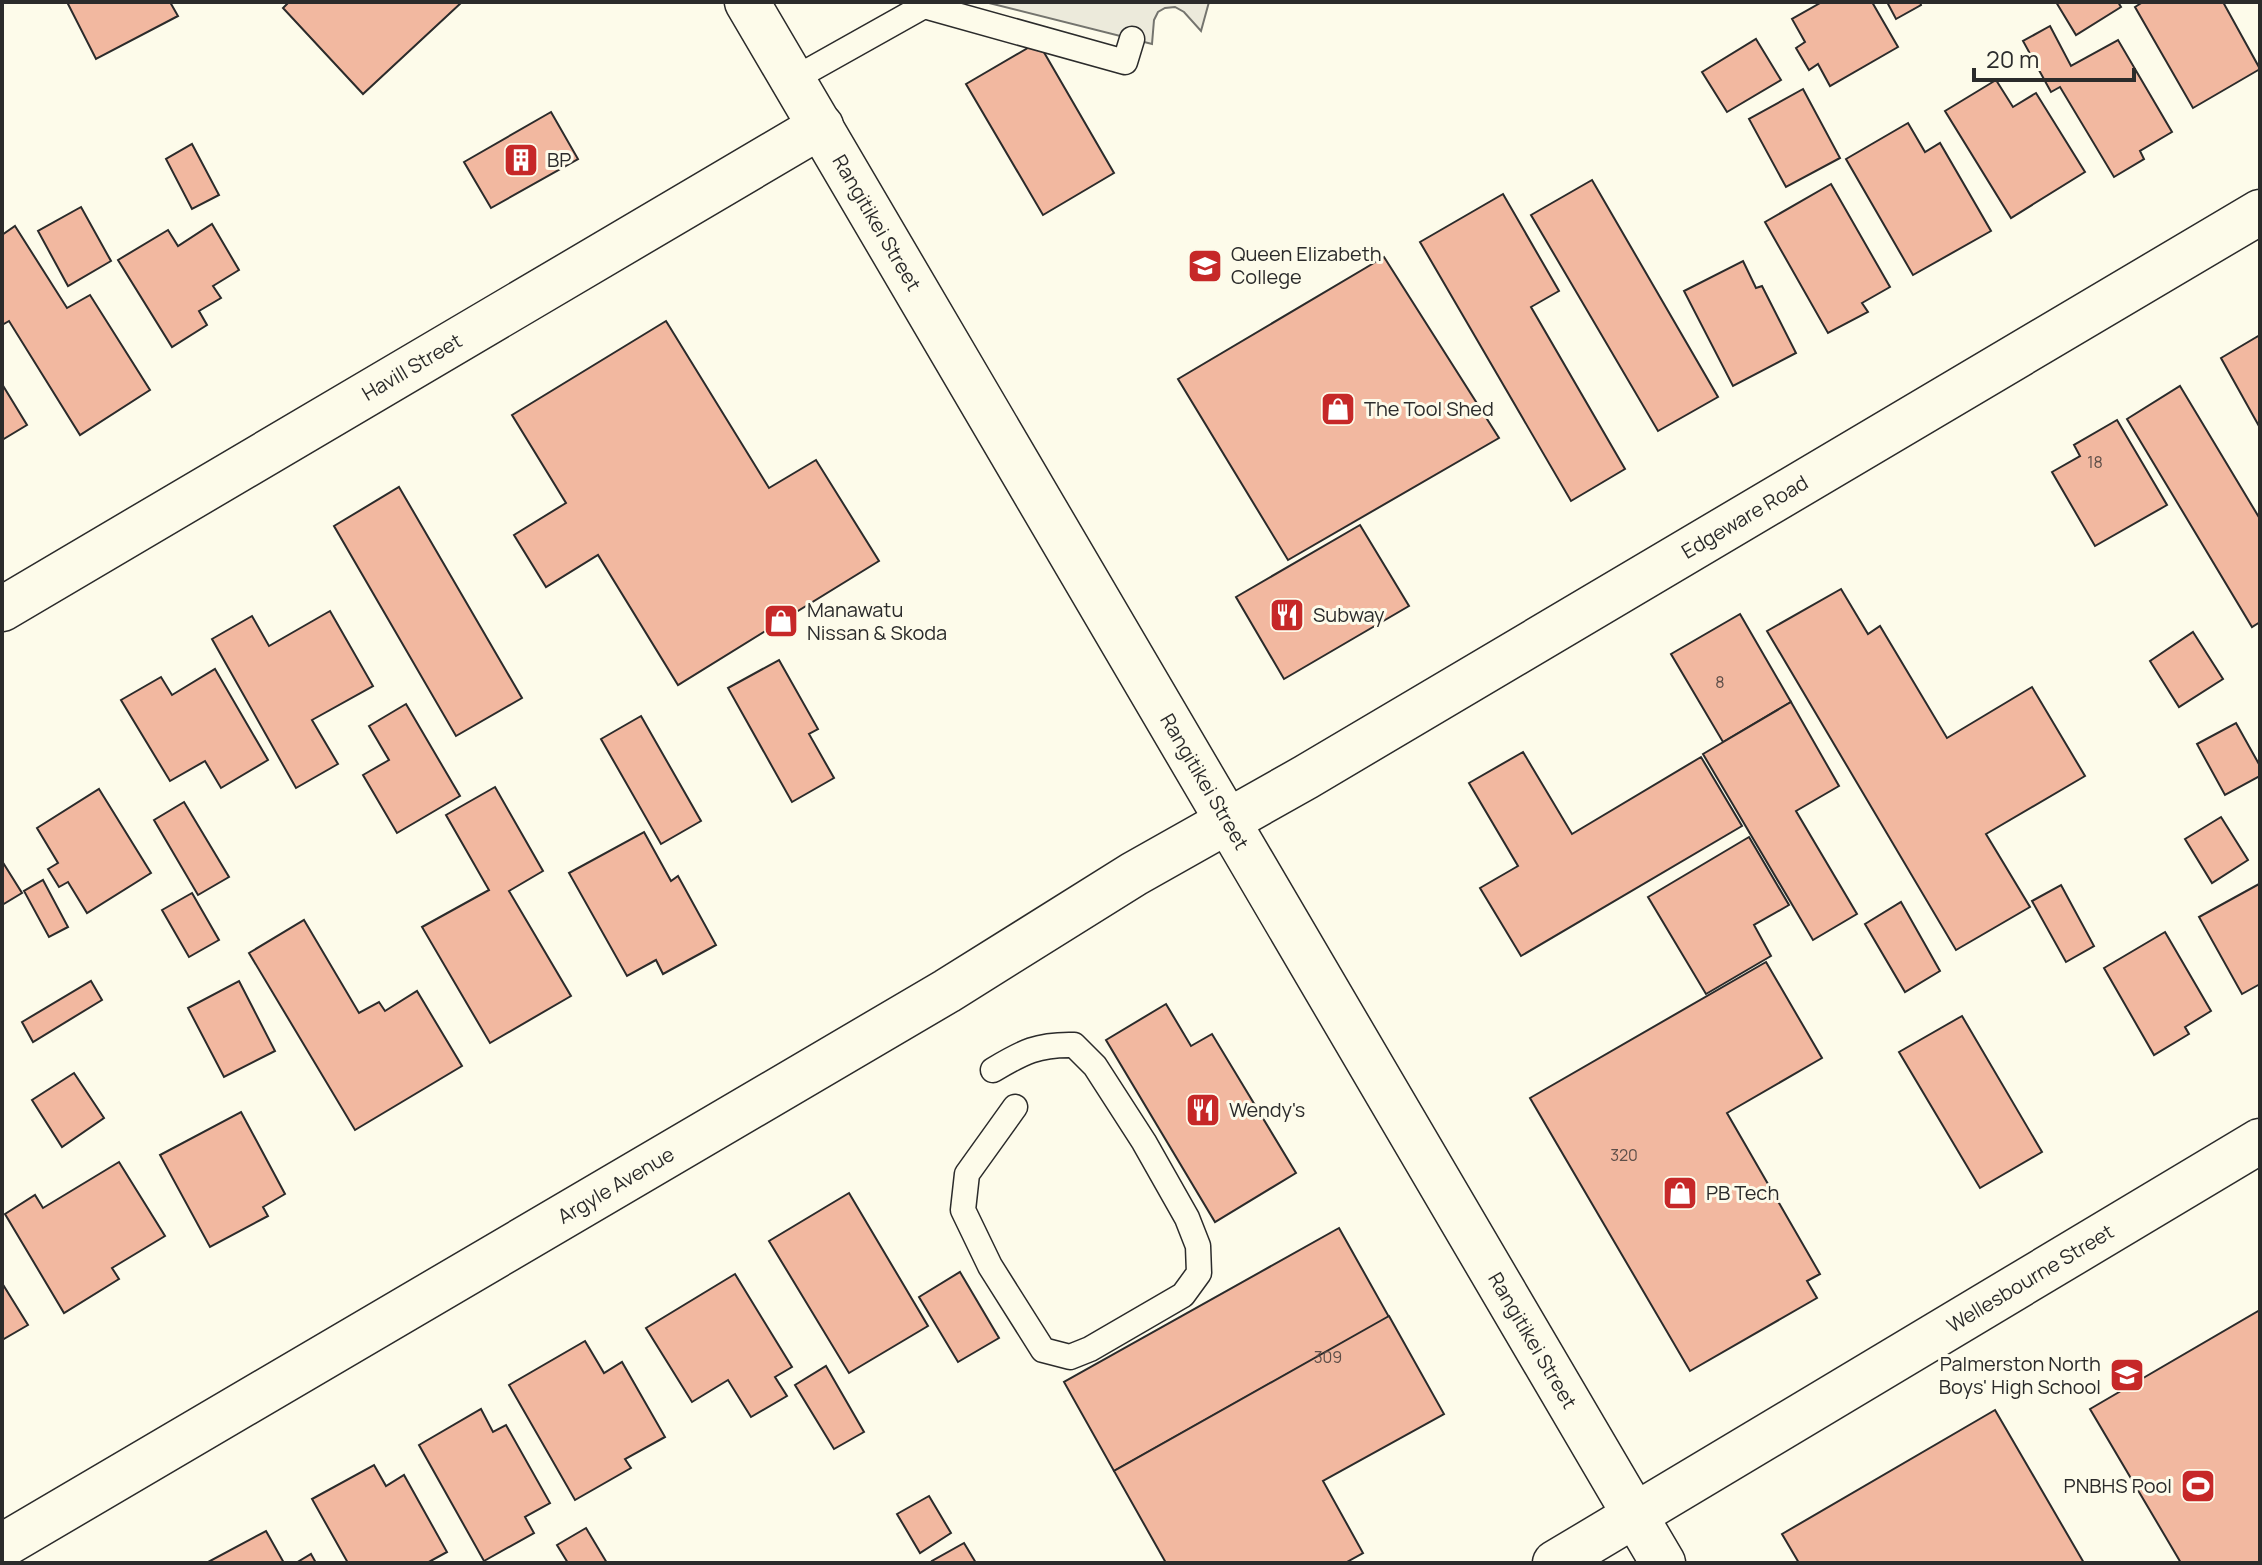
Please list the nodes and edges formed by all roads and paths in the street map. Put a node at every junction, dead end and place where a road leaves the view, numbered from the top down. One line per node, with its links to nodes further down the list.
1 (747, 2): 4 (main road, Rangitikei Street)
2 (925, 4): 3 (lane); 4 (lane)
3 (1132, 39)
4 (792, 80): 5 (main road, Rangitikei Street)
5 (821, 126): 7 (main road, Havill Street); 8 (main road, Rangitikei Street)
6 (2260, 212): 8 (main road, Edgeware Road)
7 (2, 609)
8 (1227, 820): 12 (main road, Rangitikei Street); 13 (main road, Argyle Avenue)
9 (993, 1070): 10 (lane)
10 (1015, 1107)
11 (2260, 1141): 12 (main road, Wellesbourne Street)
12 (1635, 1515): 14 (main road, Wellesbourne Street); 15 (main road, Rangitikei Street)
13 (2, 1546)
14 (1555, 1563)
15 (1663, 1563)

